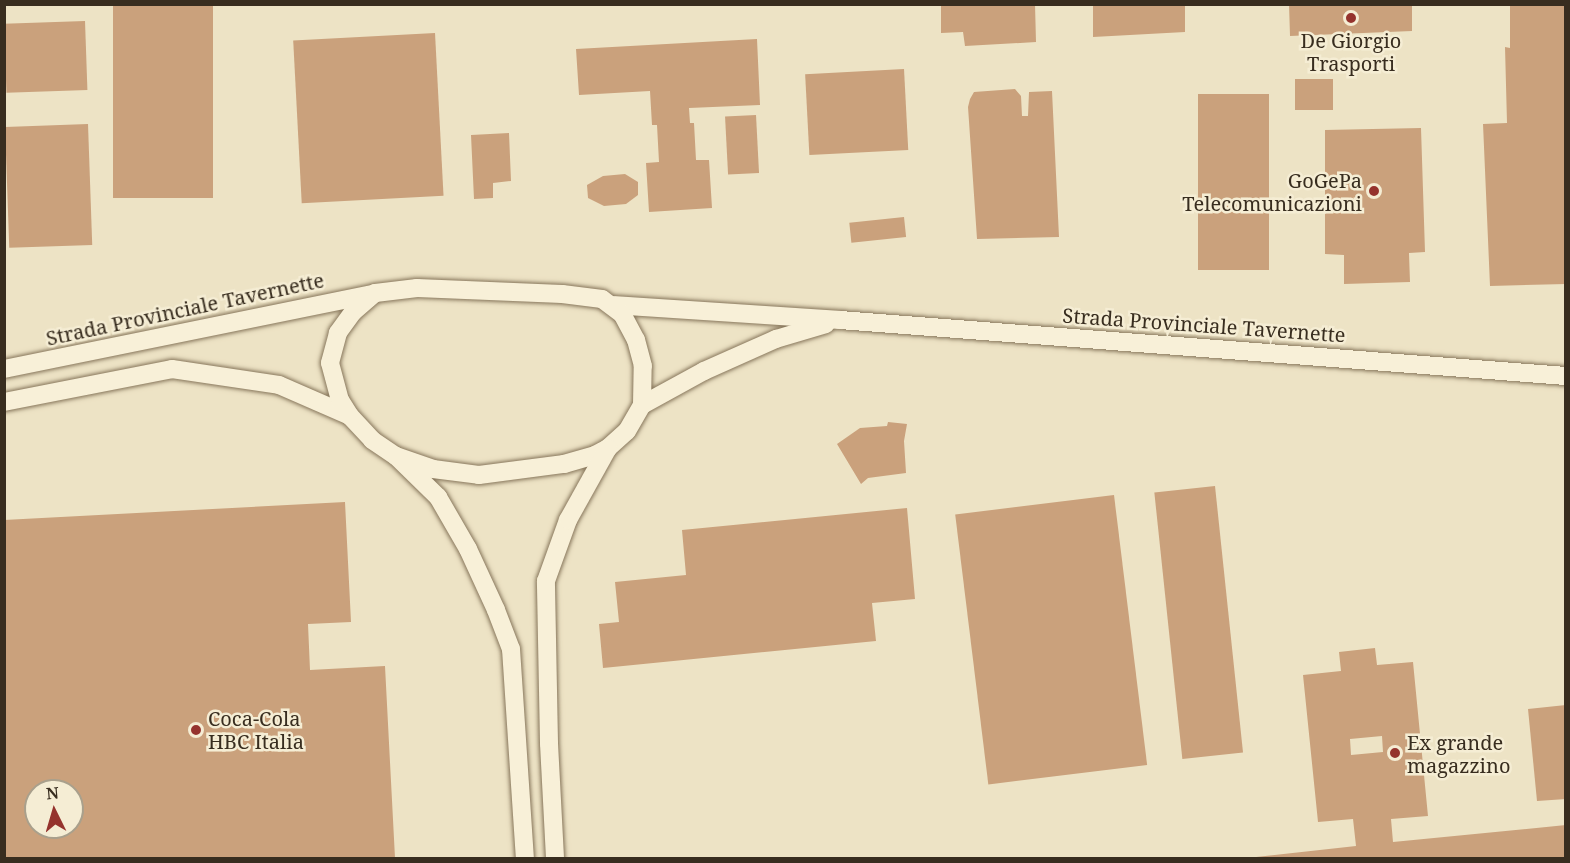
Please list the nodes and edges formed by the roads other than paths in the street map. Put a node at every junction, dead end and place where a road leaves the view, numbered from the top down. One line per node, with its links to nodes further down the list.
1 (375, 293): 2 (street, Strada Provinciale Tavernette); 4 (street, Strada Provinciale Tavernette); 8 (street)
2 (614, 305): 3 (street, Strada Provinciale Tavernette); 7 (street)
3 (840, 320): 5 (street, Strada Provinciale Tavernette); 7 (street, Strada Provinciale Tavernette)
4 (4, 369)
5 (1566, 376)
6 (4, 402): 8 (street)
7 (642, 405): 9 (street)
8 (350, 416): 10 (street)
9 (608, 447): 10 (street); 12 (street)
10 (396, 456): 11 (street)
11 (525, 858)
12 (555, 858)

